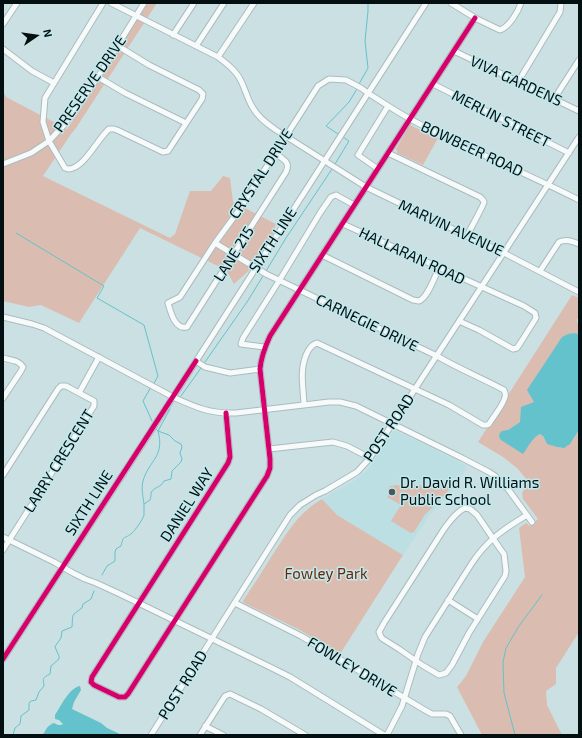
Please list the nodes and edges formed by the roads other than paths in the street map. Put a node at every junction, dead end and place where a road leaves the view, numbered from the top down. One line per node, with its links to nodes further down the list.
1 (17, 3): 14 (street)
2 (103, 3): 24 (street)
3 (111, 3): 12 (street, MARVIN AVENUE)
4 (144, 3): 12 (street, PRESERVE DRIVE)
5 (194, 3): 15 (street)
6 (224, 3): 17 (street)
7 (254, 3): 20 (street)
8 (426, 3): 26 (street, SIXTH LINE)
9 (451, 3): 13 (street)
10 (521, 3): 13 (street)
11 (561, 3): 23 (street)
12 (136, 16): 15 (street, MARVIN AVENUE); 16 (street, PRESERVE DRIVE)
13 (475, 18): 19 (street)
14 (3, 24)
15 (173, 35): 17 (street, MARVIN AVENUE)
16 (118, 46): 22 (street, PRESERVE DRIVE); 31 (street)
17 (196, 46): 20 (street, MARVIN AVENUE)
18 (3, 49): 24 (street)
19 (454, 51): 23 (street, VIVA GARDENS); 25 (street)
20 (218, 57): 32 (street, MARVIN AVENUE)
21 (579, 60): 27 (street)
22 (98, 77): 31 (street); 34 (street, PRESERVE DRIVE)
23 (518, 82): 27 (street, VIVA GARDENS)
24 (54, 83): 34 (street)
25 (433, 84): 30 (street); 37 (street, MERLIN STREET)
26 (368, 93): 28 (street, BOWBEER ROAD); 32 (street, CRYSTAL DRIVE); 38 (street, SIXTH LINE)
27 (554, 99): 29 (street, VIVA GARDENS)
28 (388, 106): 30 (street, BOWBEER ROAD); 40 (street)
29 (579, 111)
30 (410, 119): 36 (street); 41 (street, BOWBEER ROAD)
31 (186, 123): 34 (street)
32 (285, 136): 35 (street, CRYSTAL DRIVE); 38 (street, MARVIN AVENUE)
33 (579, 137): 37 (street, POST ROAD)
34 (48, 141): 39 (street, PRESERVE DRIVE)
35 (275, 153): 47 (street, CRYSTAL DRIVE); 50 (street, LANE 215)
36 (388, 153): 40 (street); 46 (street)
37 (569, 153): 41 (street, POST ROAD)
38 (324, 161): 42 (street, MARVIN AVENUE); 52 (street, SIXTH LINE)
39 (3, 164)
40 (378, 169): 42 (street)
41 (548, 185): 43 (street, BOWBEER ROAD); 49 (street, POST ROAD)
42 (366, 187): 44 (street); 46 (street, MARVIN AVENUE)
43 (579, 200)
44 (354, 205): 45 (street); 55 (street)
45 (343, 224): 51 (street); 53 (street, HALLARAN ROAD)
46 (466, 236): 49 (street, MARVIN AVENUE)
47 (215, 243): 50 (street, CARNEGIE DRIVE); 59 (street, CRYSTAL DRIVE)
48 (579, 244): 54 (street)
49 (504, 253): 54 (street, MARVIN AVENUE); 56 (street, POST ROAD)
50 (233, 255): 52 (street, CARNEGIE DRIVE); 59 (street, LANE 215)
51 (322, 255): 53 (street); 57 (street)
52 (255, 268): 55 (street, CARNEGIE DRIVE); 66 (street, SIXTH LINE)
53 (439, 268): 56 (street, HALLARAN ROAD)
54 (540, 272): 58 (street, MARVIN AVENUE)
55 (279, 281): 57 (street, CARNEGIE DRIVE); 62 (street)
56 (481, 288): 61 (street, POST ROAD); 61 (street, HALLARAN ROAD)
57 (300, 290): 62 (street); 63 (street, CARNEGIE DRIVE)
58 (579, 292)
59 (168, 303)
60 (3, 317): 64 (street)
61 (459, 321): 63 (street, POST ROAD)
62 (264, 347): 67 (street)
63 (437, 356): 68 (street, POST ROAD); 68 (street, CARNEGIE DRIVE)
64 (99, 357): 69 (street); 70 (street)
65 (3, 358): 71 (street)
66 (196, 361): 67 (street); 70 (street, SIXTH LINE)
67 (260, 369): 73 (street)
68 (415, 389): 72 (street); 75 (street, POST ROAD)
69 (79, 393): 78 (street, LARRY CRESCENT); 83 (street, LARRY CRESCENT)
70 (173, 397): 74 (street); 85 (street, SIXTH LINE)
71 (3, 398)
72 (304, 404): 73 (street); 75 (street)
73 (265, 409): 74 (street); 76 (street)
74 (226, 413): 87 (street, DANIEL WAY)
75 (393, 424): 77 (street, POST ROAD); 79 (street)
76 (269, 450): 77 (street); 90 (street)
77 (370, 458): 88 (street, POST ROAD)
78 (3, 475)
79 (527, 515): 80 (street); 82 (street)
80 (532, 522)
81 (3, 537): 83 (street)
82 (493, 538): 86 (street); 89 (street); 93 (street)
83 (9, 540): 84 (street); 85 (street)
84 (3, 550)
85 (63, 567): 87 (street); 92 (street, SIXTH LINE)
86 (448, 600): 89 (street); 93 (street)
87 (138, 603): 90 (street); 90 (street, DANIEL WAY)
88 (235, 604): 91 (street, POST ROAD); 94 (street, FOWLEY DRIVE)
89 (478, 618): 93 (street)
90 (174, 621): 91 (street)
91 (212, 639): 96 (street, POST ROAD); 100 (street)
92 (3, 659)
93 (416, 661): 94 (street)
94 (405, 699): 101 (street); 102 (street, FOWLEY DRIVE)
95 (206, 726): 97 (street); 98 (street); 99 (street)
96 (151, 735)
97 (200, 735)
98 (223, 735)
99 (305, 735)
100 (384, 735)
101 (387, 735)
102 (461, 735)

